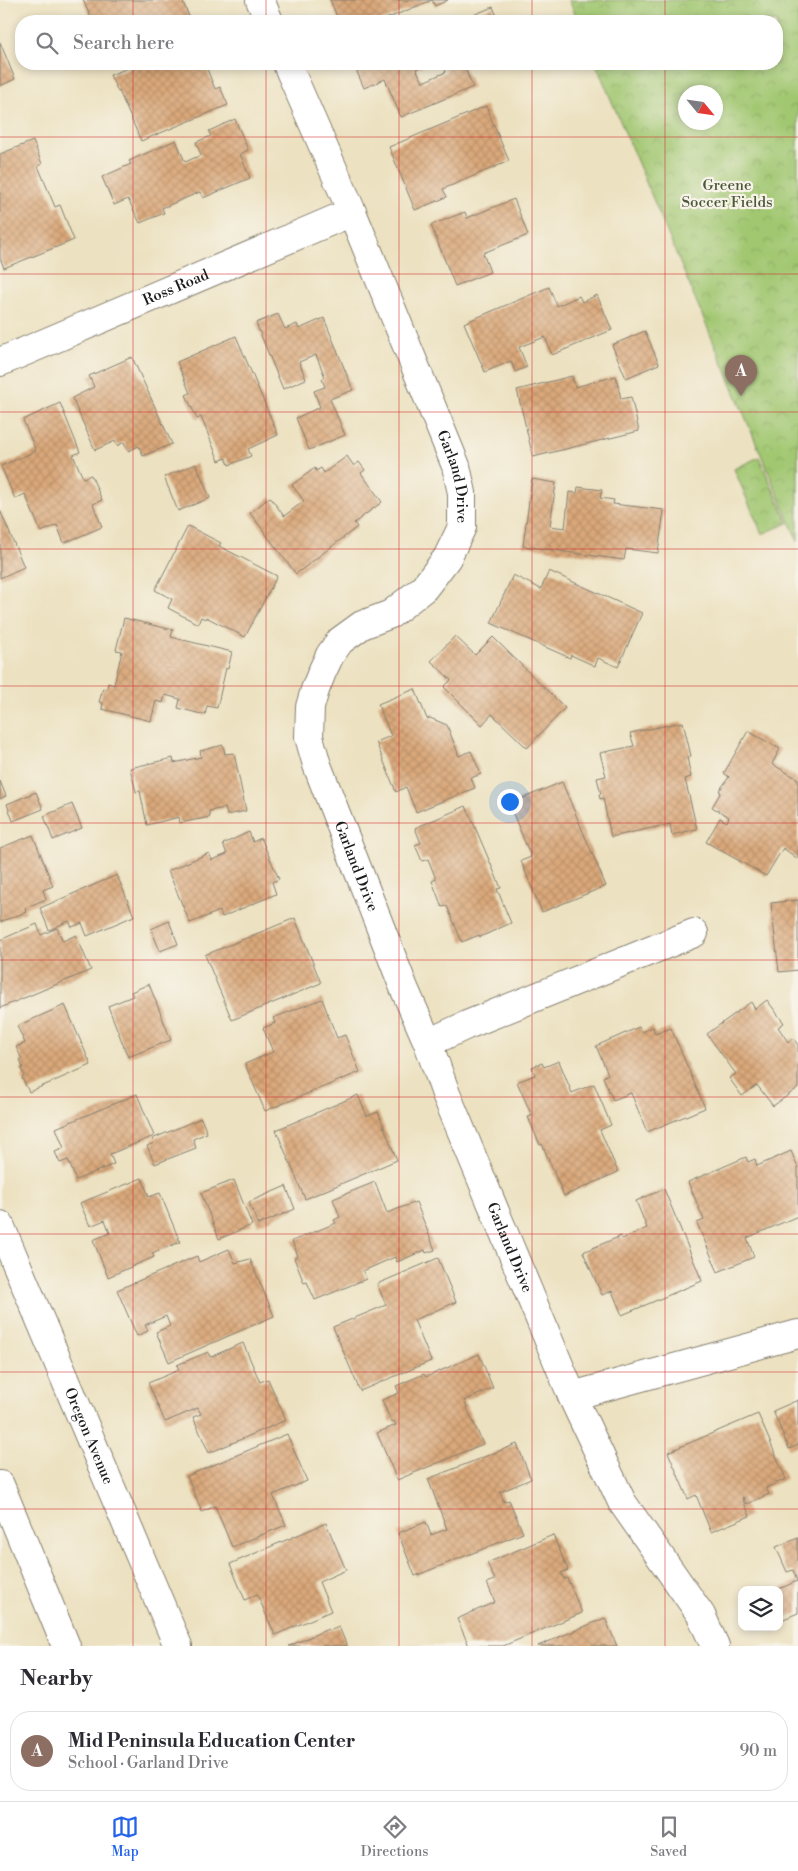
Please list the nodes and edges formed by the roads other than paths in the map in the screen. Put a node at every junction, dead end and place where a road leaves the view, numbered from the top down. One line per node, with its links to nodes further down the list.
1 (260, 0): 2 (street)
2 (266, 15)
3 (290, 70): 4 (street, Garland Drive)
4 (352, 212): 5 (street, Ross Road); 7 (street, Garland Drive)
5 (0, 362)
6 (694, 933): 7 (street)
7 (428, 1044): 10 (street, Garland Drive)
8 (0, 1225): 13 (street, Oregon Avenue)
9 (798, 1334): 10 (street)
10 (572, 1396): 14 (street, Garland Drive)
11 (0, 1485): 12 (street)
12 (66, 1646)
13 (178, 1646)
14 (715, 1646)

